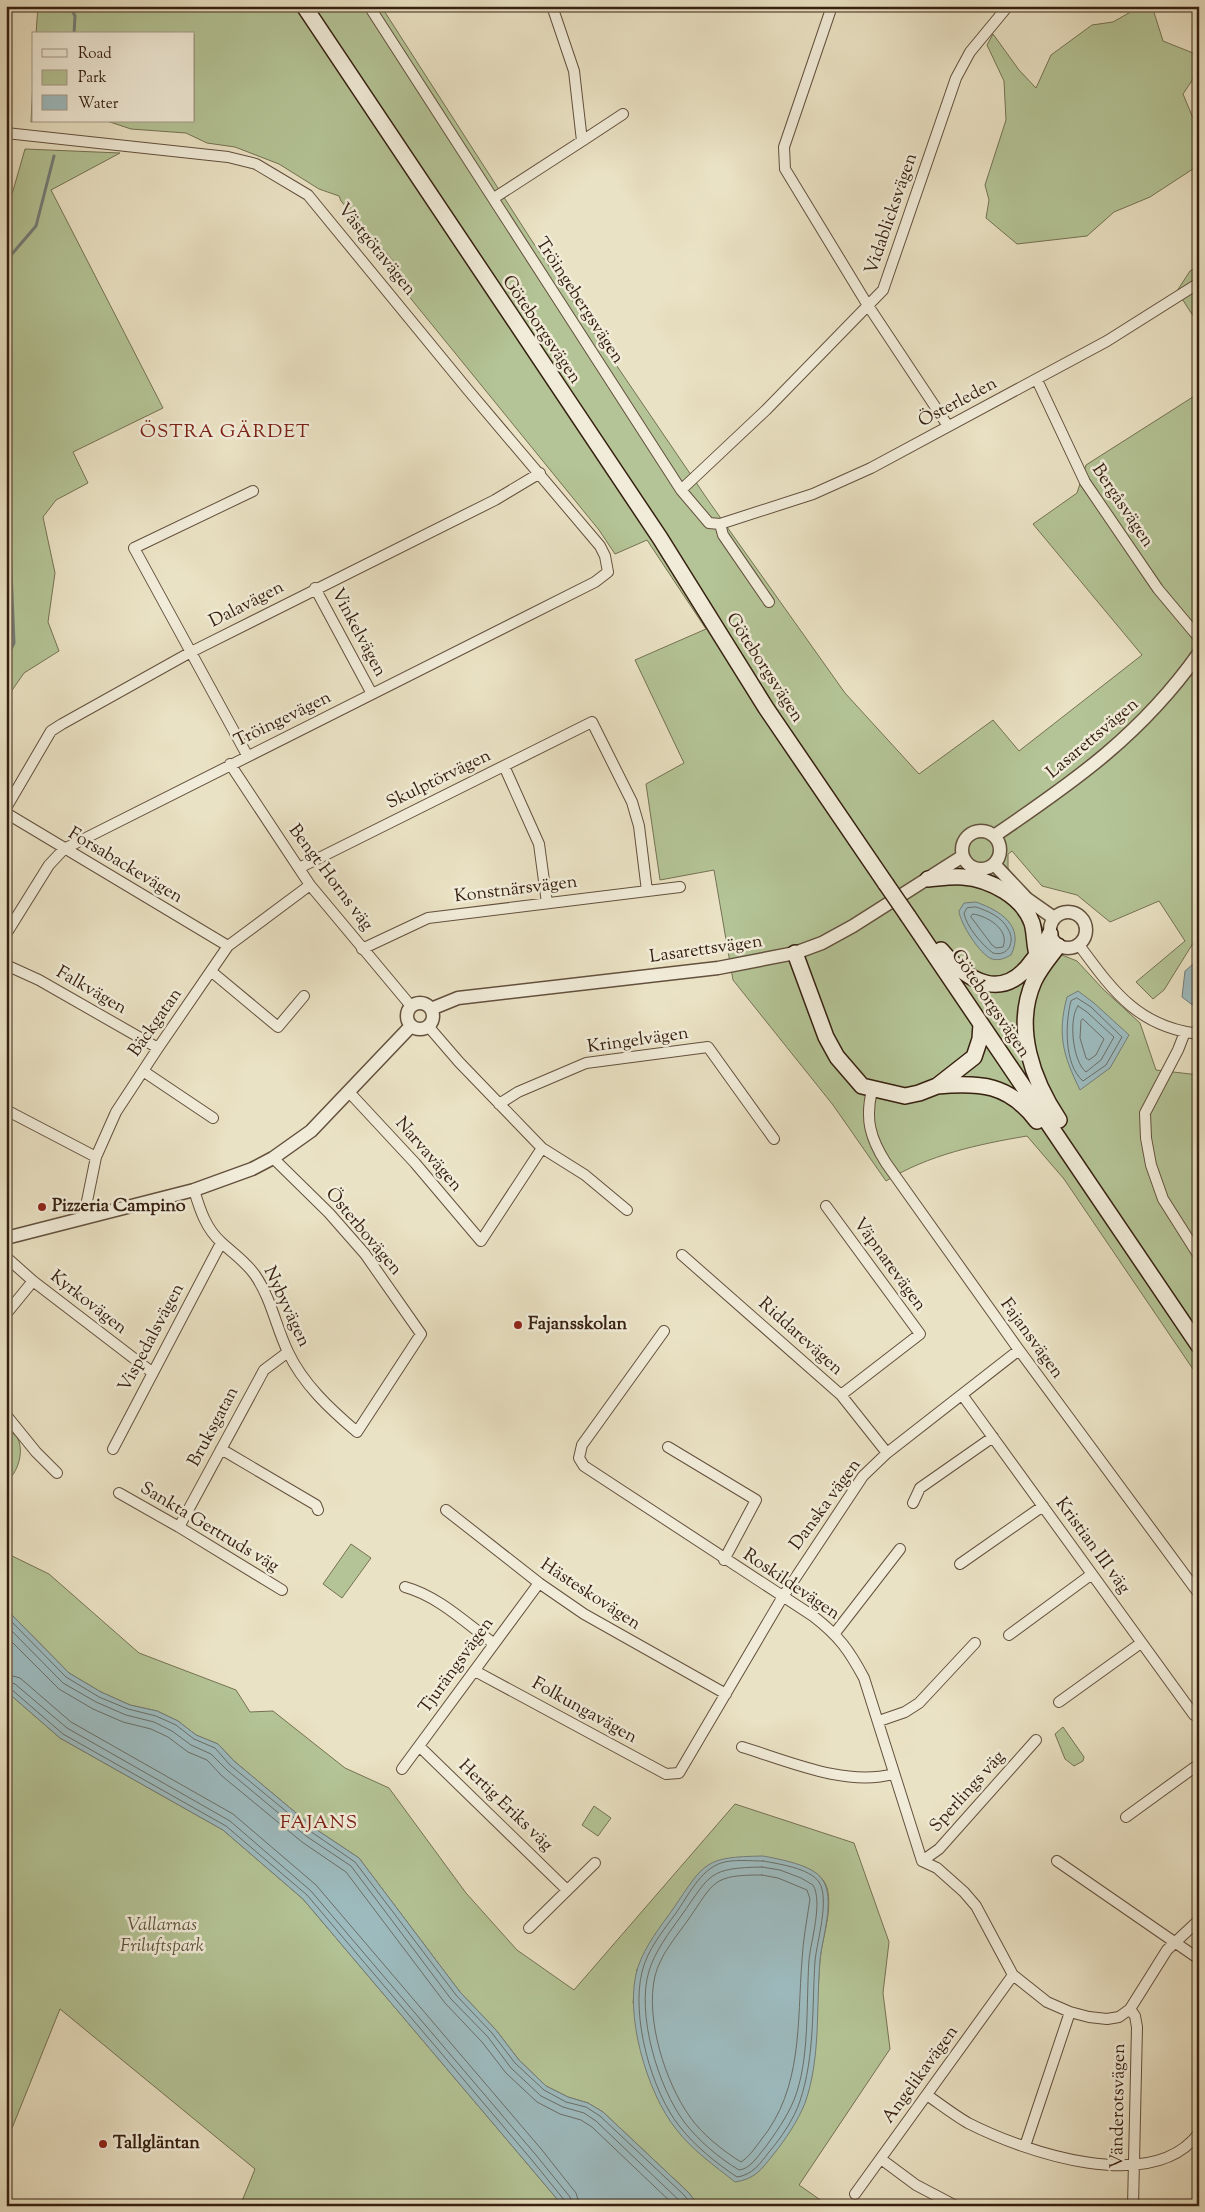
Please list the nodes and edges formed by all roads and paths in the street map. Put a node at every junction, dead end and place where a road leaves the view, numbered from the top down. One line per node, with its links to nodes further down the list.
1 (304, 6): 40 (main road, Göteborgsvägen, bridge)
2 (369, 6): 9 (street, Tröingebergsvägen)
3 (552, 6): 8 (street)
4 (832, 6): 11 (street)
5 (1008, 6): 11 (street, Vidablicksvägen)
6 (623, 114): 8 (street)
7 (6, 133): 14 (street, Västgötavägen)
8 (582, 141): 9 (street)
9 (494, 198): 15 (street, Tröingebergsvägen)
10 (1199, 283): 12 (street, Österleden)
11 (867, 304): 13 (street); 15 (street, Vidablicksvägen)
12 (1037, 380): 13 (street, Österleden); 21 (street, Bergåsvägen)
13 (948, 426): 17 (street, Österleden)
14 (540, 473): 18 (street, Västgötavägen); 19 (street, Dalavägen)
15 (682, 490): 17 (street, Tröingebergsvägen)
16 (253, 491): 22 (street)
17 (720, 524): 20 (street)
18 (608, 572): 24 (street, Tröingevägen)
19 (315, 588): 22 (street, Dalavägen); 24 (street, Vinkelvägen)
20 (768, 602)
21 (1199, 638)
22 (191, 652): 25 (street); 28 (street, Dalavägen)
23 (1199, 653): 30 (street, Lasarettsvägen)
24 (372, 694): 25 (street, Tröingevägen)
25 (247, 755): 26 (street, Tröingevägen)
26 (230, 764): 31 (street, Tröingevägen); 34 (street, Bengt Horns väg)
27 (504, 766): 34 (street, Skulptörvägen); 38 (street, Skulptörvägen); 39 (street)
28 (6, 808)
29 (6, 813): 31 (street, Forsabackevägen)
30 (994, 836): 32 (street); 33 (street)
31 (64, 849): 42 (street, Tröingevägen); 45 (street, Forsabackevägen)
32 (963, 856): 33 (street); 35 (street, Lasarettsvägen)
33 (994, 864): 41 (street)
34 (299, 868): 36 (street, Bengt Horns väg)
35 (928, 879): 47 (street, Lasarettsvägen); 48 (main road)
36 (310, 886): 45 (street, Bäckgatan); 46 (street, Bengt Horns väg)
37 (680, 887): 38 (street, Konstnärsvägen)
38 (647, 891): 39 (street, Konstnärsvägen)
39 (547, 903): 46 (street, Konstnärsvägen)
40 (911, 913): 48 (main road); 54 (main road, Göteborgsvägen)
41 (1054, 918): 43 (street); 44 (street)
42 (6, 934)
43 (1054, 940): 44 (street); 48 (main road); 71 (main road)
44 (1079, 945): 57 (street)
45 (228, 946): 50 (street, Bäckgatan)
46 (362, 949): 52 (street, Bengt Horns väg)
47 (795, 953): 53 (street, Lasarettsvägen); 62 (main road)
48 (1037, 954)
49 (6, 965): 59 (street, Falkvägen)
50 (212, 972): 51 (street); 59 (street, Bäckgatan)
51 (304, 996)
52 (411, 1006): 53 (street); 55 (street)
53 (431, 1009): 56 (street)
54 (981, 1024): 61 (main road); 71 (main road, Göteborgsvägen)
55 (411, 1026): 56 (street); 63 (street)
56 (428, 1026): 64 (street)
57 (1185, 1032): 58 (street); 80 (street)
58 (1199, 1034)
59 (158, 1048): 60 (street, Bäckgatan)
60 (143, 1071): 66 (street); 69 (street, Bäckgatan)
61 (936, 1086): 62 (main road); 76 (main road)
62 (872, 1090): 86 (street, Fajansvägen)
63 (349, 1092): 68 (street, Narvavägen); 70 (street)
64 (499, 1104): 67 (street, Kringelvägen); 68 (street)
65 (6, 1110): 69 (street)
66 (213, 1118)
67 (774, 1139)
68 (542, 1148): 74 (street)
69 (96, 1157): 75 (street, Bäckgatan)
70 (273, 1158): 72 (street); 92 (street, Österbovägen)
71 (1092, 1187): 76 (main road, Göteborgsvägen)
72 (194, 1190): 75 (street); 78 (street, Nybyvägen)
73 (826, 1206): 89 (street, Väpnarevägen)
74 (627, 1210)
75 (88, 1217): 77 (street)
76 (1124, 1235): 85 (main road, Göteborgsvägen)
77 (6, 1238)
78 (221, 1242): 87 (street, Nybyvägen); 88 (street, Vispedalsvägen)
79 (682, 1255): 89 (street, Riddarevägen)
80 (1199, 1256)
81 (6, 1257): 82 (street, Kyrkovägen)
82 (33, 1280): 83 (street); 88 (street, Kyrkovägen)
83 (6, 1314)
84 (664, 1331): 106 (street, Roskildevägen)
85 (1199, 1346)
86 (1019, 1350): 90 (street, Danska vägen); 112 (street, Fajansvägen)
87 (288, 1352): 92 (street, Nybyvägen); 96 (street, Bruksgatan)
88 (153, 1373): 95 (street, Vispedalsvägen)
89 (841, 1396): 97 (street, Riddarevägen)
90 (963, 1396): 93 (street, Kristian III väg); 97 (street, Danska vägen)
91 (6, 1415): 98 (street)
92 (358, 1432)
93 (993, 1437): 100 (street); 101 (street, Kristian III väg)
94 (668, 1446): 106 (street)
95 (113, 1449)
96 (221, 1449): 102 (street); 104 (street, Bruksgatan)
97 (887, 1453): 113 (street, Danska vägen)
98 (57, 1472)
99 (119, 1493): 104 (street, Sankta Gertruds väg)
100 (913, 1502)
101 (1043, 1506): 107 (street); 108 (street, Kristian III väg)
102 (318, 1510)
103 (446, 1510): 109 (street, Hästeskovägen)
104 (179, 1527): 111 (street, Sankta Gertruds väg)
105 (900, 1549): 114 (street)
106 (724, 1560): 113 (street, Roskildevägen)
107 (960, 1564)
108 (1092, 1574): 115 (street); 118 (street, Kristian III väg)
109 (539, 1583): 117 (street, Tjurängsvägen); 120 (street, Hästeskovägen)
110 (405, 1587): 117 (street)
111 (282, 1590)
112 (1199, 1594)
113 (782, 1598): 114 (street, Roskildevägen); 120 (street, Danska vägen)
114 (835, 1633): 123 (street, Roskildevägen)
115 (1009, 1635)
116 (975, 1642): 123 (street)
117 (493, 1643): 119 (street, Tjurängsvägen)
118 (1141, 1643): 121 (street); 122 (street, Kristian III väg)
119 (476, 1671): 125 (street, Tjurängsvägen); 129 (street, Folkungavägen)
120 (726, 1694): 129 (street, Danska vägen)
121 (1059, 1702)
122 (1194, 1715)
123 (879, 1721): 130 (street, Roskildevägen)
124 (1036, 1740): 132 (street, Sperlings väg)
125 (419, 1746): 128 (street, Tjurängsvägen); 135 (street, Hertig Eriks väg)
126 (742, 1747): 130 (street)
127 (1199, 1764): 131 (street)
128 (402, 1769)
129 (679, 1773)
130 (893, 1774): 132 (street, Roskildevägen)
131 (1126, 1817)
132 (922, 1861): 140 (street)
133 (1057, 1861): 138 (street)
134 (595, 1863): 135 (street)
135 (568, 1890): 137 (street)
136 (1199, 1920): 138 (street)
137 (529, 1928)
138 (1176, 1942): 139 (street); 141 (street)
139 (1199, 1959)
140 (1013, 1975): 142 (street); 143 (street, Angelikavägen)
141 (1130, 2008): 142 (street); 147 (street, Vänderotsvägen)
142 (1070, 2012): 145 (street)
143 (927, 2095): 145 (street); 146 (street, Angelikavägen)
144 (1199, 2133): 147 (street)
145 (1025, 2146): 147 (street)
146 (881, 2159): 148 (street, Angelikavägen); 149 (street)
147 (1134, 2164): 150 (street, Vänderotsvägen)
148 (855, 2194)
149 (956, 2206)
150 (1133, 2206)

